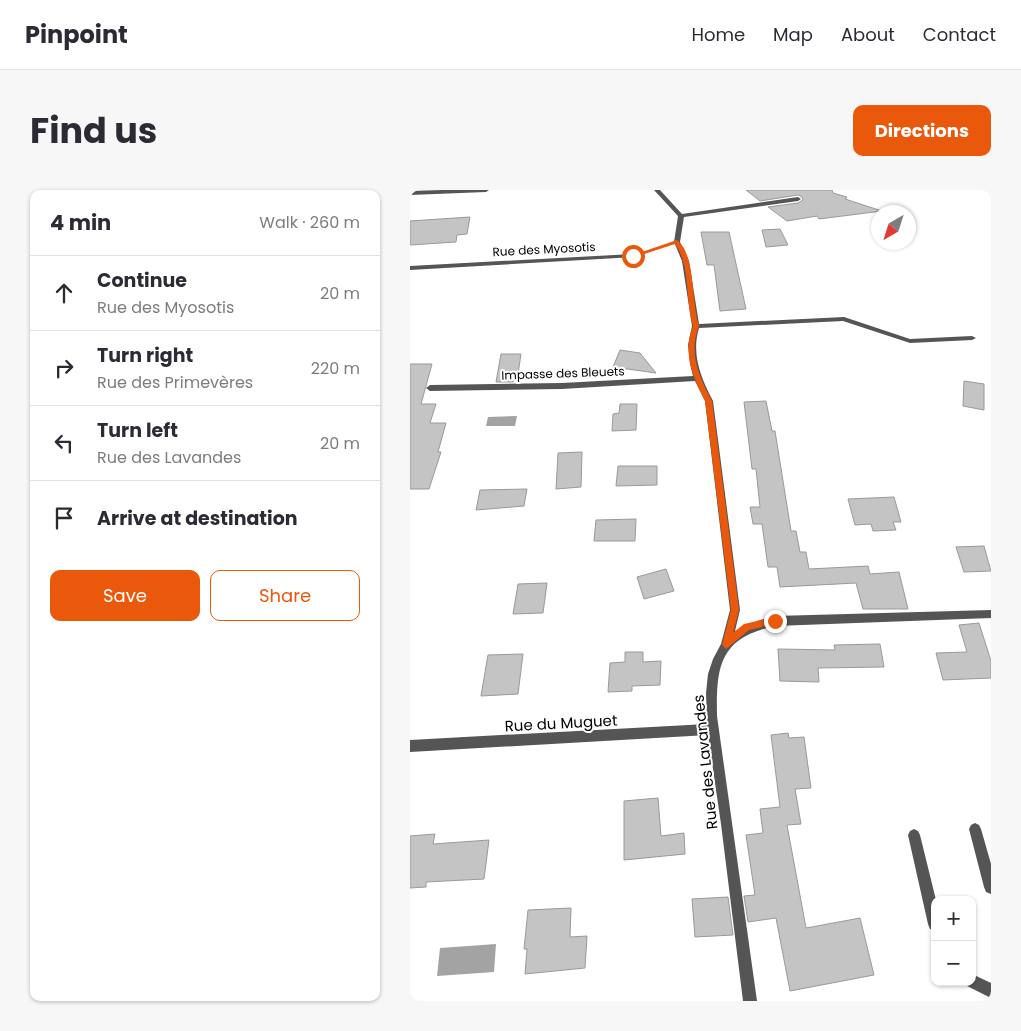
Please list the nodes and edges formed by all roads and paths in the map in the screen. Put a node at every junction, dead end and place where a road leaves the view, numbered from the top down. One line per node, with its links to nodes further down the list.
1 (486, 190): 3 (street)
2 (657, 190): 5 (street)
3 (410, 193)
4 (798, 199): 5 (street)
5 (681, 216): 6 (street)
6 (677, 242): 7 (path); 9 (street)
7 (633, 256): 8 (street, Rue des Myosotis)
8 (410, 268)
9 (696, 326): 10 (street); 11 (street)
10 (972, 338)
11 (696, 378): 12 (street, Impasse des Bleuets); 14 (street)
12 (430, 388)
13 (991, 614): 14 (street, Rue des Lavandes)
14 (726, 645): 15 (street, Rue des Lavandes)
15 (714, 729): 16 (street, Rue du Muguet); 23 (street, Rue des Lavandes)
16 (410, 746)
17 (975, 829): 19 (street)
18 (914, 835): 20 (street)
19 (991, 887)
20 (931, 907)
21 (976, 983): 22 (street)
22 (991, 990)
23 (750, 1001)

